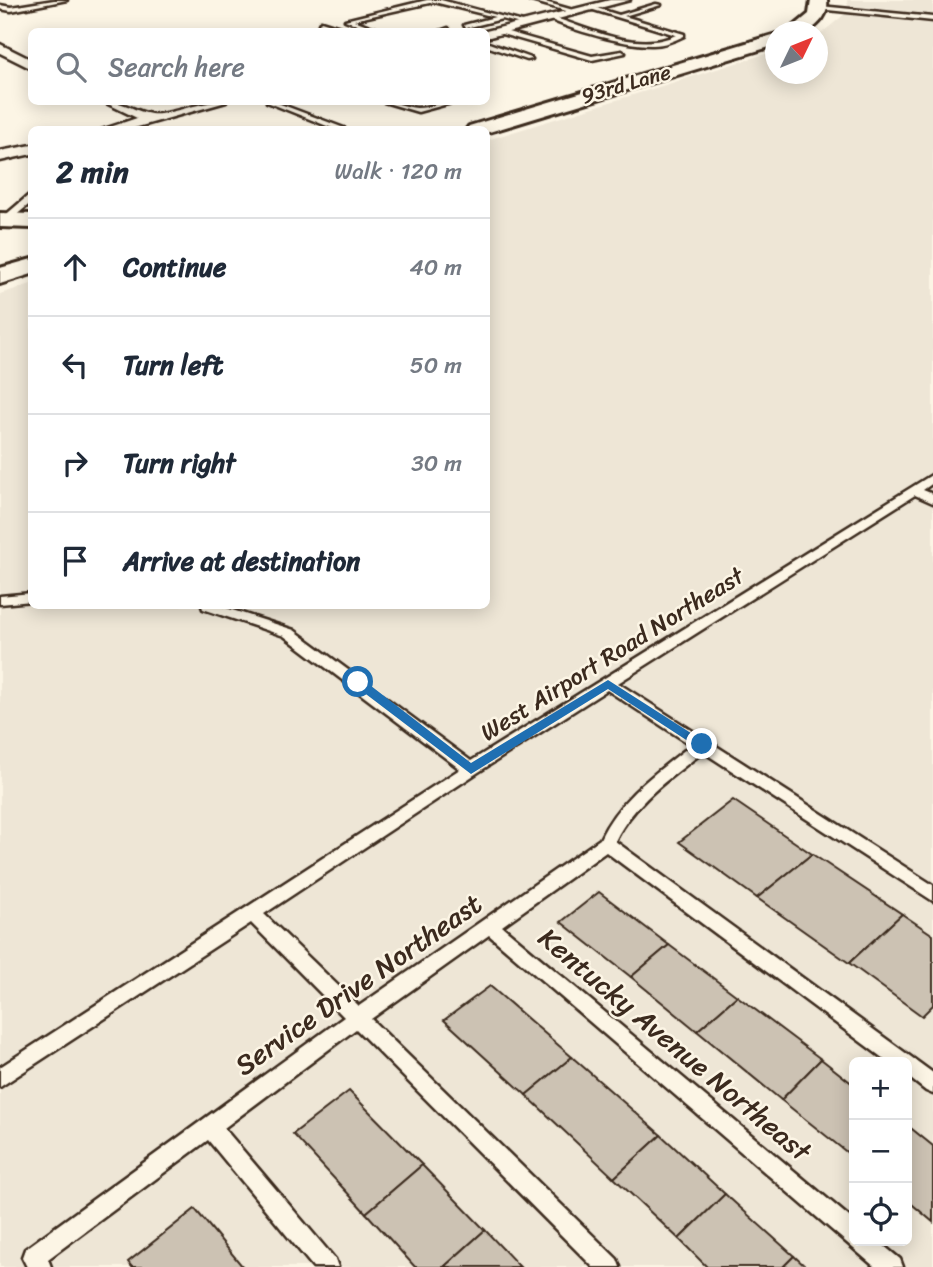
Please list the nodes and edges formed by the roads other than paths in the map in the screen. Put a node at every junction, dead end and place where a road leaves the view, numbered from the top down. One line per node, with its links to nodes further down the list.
1 (64, 0): 8 (lane)
2 (531, 0): 6 (lane)
3 (564, 0): 9 (lane)
4 (624, 0): 9 (street)
5 (819, 4): 14 (lane); 15 (street)
6 (552, 5): 9 (lane); 10 (lane)
7 (658, 5): 11 (lane)
8 (0, 8)
9 (587, 9): 11 (lane); 13 (street)
10 (530, 11)
11 (619, 16): 13 (lane)
12 (502, 18): 17 (lane); 18 (lane); 20 (lane)
13 (550, 18): 17 (street)
14 (933, 19)
15 (810, 21)
16 (321, 23): 19 (lane)
17 (527, 24): 21 (street)
18 (466, 26)
19 (338, 28)
20 (371, 28)
21 (492, 33): 25 (lane)
22 (765, 42): 37 (street, 93rd Lane)
23 (490, 45): 26 (lane)
24 (0, 48): 27 (street)
25 (622, 53)
26 (528, 59)
27 (28, 63)
28 (118, 105): 34 (street)
29 (207, 105): 34 (street)
30 (284, 105): 33 (lane)
31 (399, 105): 32 (lane)
32 (439, 105)
33 (280, 106): 36 (lane)
34 (150, 119): 35 (street)
35 (123, 126)
36 (335, 126)
37 (489, 126)
38 (28, 150): 39 (street)
39 (0, 156)
40 (28, 200): 41 (lane)
41 (3, 220): 42 (street)
42 (28, 221)
43 (28, 267): 44 (street)
44 (0, 276)
45 (933, 478): 46 (lane, West Airport Road Northeast)
46 (914, 490): 47 (lane); 51 (lane, West Airport Road Northeast)
47 (933, 499)
48 (28, 597): 49 (lane)
49 (0, 600)
50 (217, 609): 53 (lane)
51 (608, 684): 52 (lane); 53 (lane, West Airport Road Northeast)
52 (702, 744): 54 (lane, Service Drive Northeast); 55 (lane)
53 (471, 769): 56 (lane, West Airport Road Northeast)
54 (606, 843): 57 (lane, Service Drive Northeast); 59 (lane)
55 (933, 894)
56 (252, 913): 58 (lane); 61 (lane, West Airport Road Northeast)
57 (489, 925): 58 (lane, Service Drive Northeast); 64 (lane, Kentucky Avenue Northeast)
58 (357, 1018): 63 (lane, Service Drive Northeast); 68 (lane)
59 (896, 1057)
60 (912, 1069): 62 (lane)
61 (0, 1077)
62 (933, 1085)
63 (209, 1125): 66 (lane, Service Drive Northeast); 67 (lane)
64 (849, 1231)
65 (867, 1246): 69 (lane)
66 (36, 1262)
67 (327, 1267)
68 (609, 1267)
69 (892, 1267)

